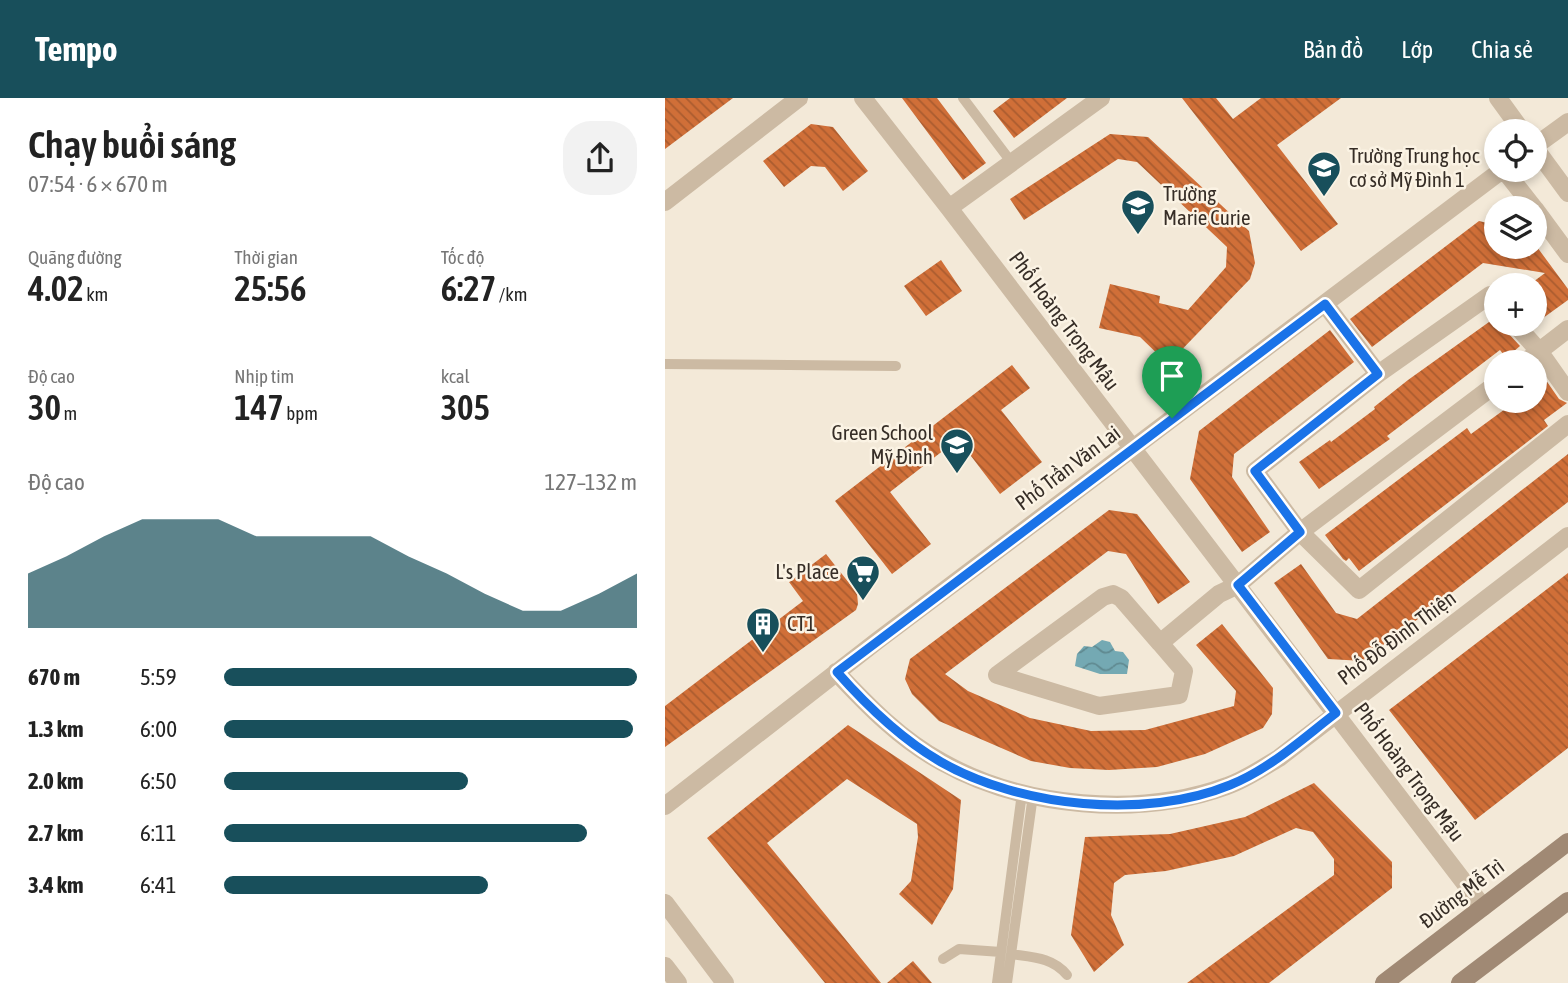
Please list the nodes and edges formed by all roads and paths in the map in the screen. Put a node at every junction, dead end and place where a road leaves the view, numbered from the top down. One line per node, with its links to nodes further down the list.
1 (799, 98): 15 (street)
2 (863, 98): 16 (street, Phố Hoàng Trọng Mậu)
3 (963, 98): 9 (lane)
4 (1101, 98): 9 (street)
5 (1498, 98): 6 (street)
6 (1514, 119)
7 (1568, 122): 8 (street)
8 (1547, 138)
9 (1011, 163): 16 (street)
10 (1547, 164): 13 (street)
11 (1487, 182): 20 (street, Phố Trần Văn Lai)
12 (1513, 182): 14 (street)
13 (1568, 194)
14 (1524, 196)
15 (665, 202)
16 (949, 208): 30 (street, Phố Hoàng Trọng Mậu)
17 (1547, 226): 18 (street)
18 (1568, 254)
19 (1484, 299): 26 (street)
20 (1325, 304): 26 (street); 30 (street, Phố Trần Văn Lai)
21 (1568, 329): 22 (street)
22 (1541, 350)
23 (665, 364): 24 (lane)
24 (896, 366)
25 (1547, 371): 27 (street)
26 (1378, 374): 31 (street)
27 (1568, 391)
28 (1484, 393): 31 (street)
29 (1568, 424): 31 (street)
30 (1132, 448): 33 (street, Phố Hoàng Trọng Mậu); 35 (street, Phố Trần Văn Lai)
31 (1300, 532): 33 (street)
32 (1568, 536): 36 (street, Phố Đỗ Đình Thiện)
33 (1238, 585): 34 (street); 36 (street, Phố Hoàng Trọng Mậu)
34 (1160, 643): 34 (street)
35 (837, 672): 37 (street, Phố Đỗ Đình Thiện); 38 (street, Phố Trần Văn Lai)
36 (1336, 713): 37 (street, Phố Đỗ Đình Thiện); 42 (street, Phố Hoàng Trọng Mậu)
37 (1028, 794): 43 (lane)
38 (665, 806)
39 (1568, 842): 42 (main road, Đường Mễ Trì)
40 (1568, 901): 46 (main road)
41 (665, 903): 49 (street)
42 (1483, 907): 52 (main road, Đường Mễ Trì)
43 (1006, 953): 44 (lane); 47 (lane); 50 (lane); 51 (lane)
44 (943, 959)
45 (665, 966): 48 (street)
46 (1482, 974): 53 (main road)
47 (1067, 975)
48 (678, 983)
49 (725, 983)
50 (997, 983)
51 (1007, 983)
52 (1384, 983)
53 (1460, 983)

